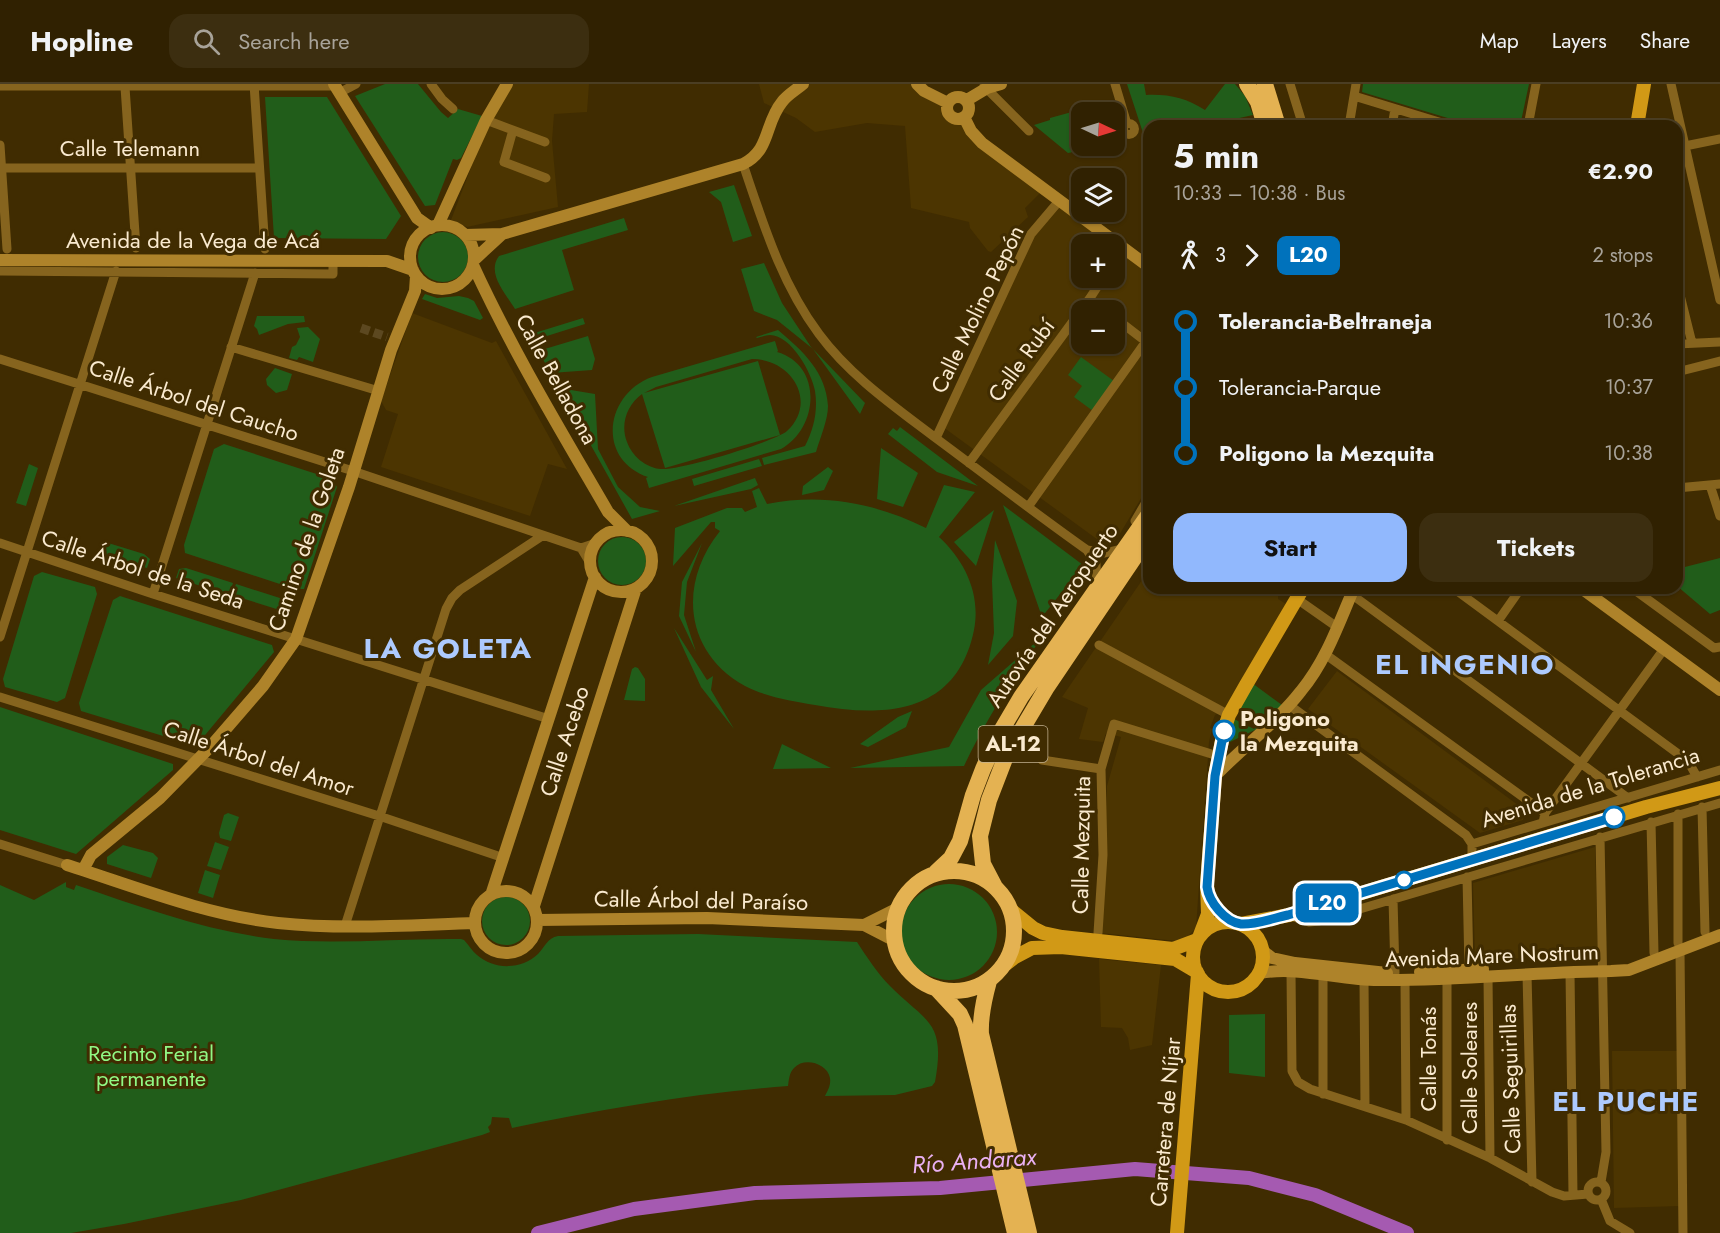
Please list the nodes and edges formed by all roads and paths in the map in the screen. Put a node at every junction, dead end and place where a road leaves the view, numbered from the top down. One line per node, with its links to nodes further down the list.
1 (356, 84): 20 (street)
2 (431, 84): 24 (street)
3 (507, 84): 27 (street)
4 (803, 84): 45 (street)
5 (917, 84): 23 (street)
6 (1000, 84): 17 (street)
7 (1115, 84): 37 (street)
8 (1247, 84): 28 (highway)
9 (1265, 84): 29 (highway)
10 (1290, 84): 30 (street)
11 (1356, 84): 21 (street)
12 (1536, 84): 34 (street)
13 (1671, 84): 36 (street)
14 (226, 85): 15 (street); 19 (street)
15 (254, 85): 20 (street); 48 (street)
16 (0, 86): 19 (street)
17 (984, 86): 22 (street); 39 (street)
18 (1643, 86): 35 (main road)
19 (125, 87): 47 (street)
20 (336, 88): 51 (street)
21 (1354, 96): 25 (street); 31 (street)
22 (967, 100): 23 (street); 26 (street)
23 (948, 103): 26 (street)
24 (453, 109)
25 (1395, 109): 32 (street); 33 (street)
26 (964, 117): 50 (street)
27 (486, 120): 38 (street); 52 (street)
28 (1264, 120)
29 (1276, 120)
30 (1301, 120)
31 (1350, 120)
32 (1393, 120)
33 (1420, 120)
34 (1529, 120)
35 (1638, 120)
36 (1679, 120)
37 (1127, 124)
38 (513, 130): 42 (street); 49 (street)
39 (1029, 131)
40 (1683, 137): 44 (street)
41 (1720, 139): 44 (street)
42 (545, 142)
43 (0, 145): 46 (street)
44 (1685, 146): 59 (street)
45 (743, 164): 54 (street); 93 (street)
46 (1, 168): 47 (street, Calle Telemann); 60 (street)
47 (131, 168): 48 (street, Calle Telemann); 58 (street)
48 (259, 168): 61 (street)
49 (546, 178)
50 (1059, 201): 55 (street); 93 (street, Calle Molino Pepón)
51 (417, 218): 52 (street); 53 (street)
52 (438, 226): 53 (street); 56 (street)
53 (419, 234): 62 (street)
54 (502, 234): 56 (street); 67 (street)
55 (1096, 234)
56 (465, 235): 67 (street)
57 (1720, 246): 59 (street)
58 (135, 248)
59 (1709, 248): 75 (street)
60 (7, 249)
61 (265, 249)
62 (411, 249): 66 (street, Avenida de la Vega de Acá); 72 (street)
63 (1125, 256): 68 (street)
64 (0, 260): 65 (street, Avenida de la Vega de Acá)
65 (333, 261): 66 (street, Avenida de la Vega de Acá); 71 (street)
66 (387, 261): 72 (street, Avenida de la Vega de Acá)
67 (474, 262): 73 (street); 76 (street)
68 (1143, 264)
69 (0, 271): 70 (street)
70 (116, 271): 71 (street); 90 (street)
71 (255, 273): 85 (street)
72 (417, 280): 73 (street); 91 (street, Camino de la Goleta)
73 (455, 287): 76 (street, Calle Belladona)
74 (1096, 288): 77 (street, Calle Rubí)
75 (1719, 295)
76 (488, 298): 101 (street, Calle Belladona)
77 (1090, 298): 78 (street); 94 (street, Calle Rubí)
78 (1093, 300)
79 (1683, 307): 83 (street)
80 (1125, 325): 81 (street)
81 (1143, 338)
82 (1720, 342): 83 (street)
83 (1692, 343): 84 (street)
84 (1683, 344)
85 (231, 347): 91 (street); 92 (street)
86 (1143, 348): 99 (street)
87 (0, 359): 90 (street, Calle Árbol del Caucho)
88 (1720, 360): 89 (street)
89 (1683, 370)
90 (80, 385): 92 (street, Calle Árbol del Caucho); 112 (street)
91 (379, 391): 95 (street, Camino de la Goleta)
92 (206, 425): 95 (street, Calle Árbol del Caucho); 118 (street)
93 (936, 438): 94 (street)
94 (969, 464): 99 (street)
95 (353, 471): 105 (street, Calle Árbol del Caucho); 131 (street, Camino de la Goleta)
96 (1720, 484): 97 (street)
97 (1710, 485): 98 (street); 102 (street)
98 (1683, 487)
99 (1028, 507): 111 (street)
100 (1143, 508): 110 (street)
101 (608, 512): 104 (street, Calle Belladona); 106 (street)
102 (1720, 516)
103 (1143, 522): 110 (highway, Autovía del Aeropuerto / AL-12)
104 (627, 531): 106 (street); 117 (street)
105 (542, 536): 109 (street, Calle Árbol del Caucho); 136 (street)
106 (600, 539): 109 (street); 114 (street)
107 (0, 543): 112 (street, Calle Árbol de la Seda)
108 (1143, 545): 127 (highway, Autovía del Aeropuerto / AL-12)
109 (581, 548): 114 (street)
110 (1121, 549): 111 (street); 116 (highway, Autovía del Aeropuerto / AL-12)
111 (1087, 550): 116 (street)
112 (27, 552): 118 (street, Calle Árbol de la Seda); 130 (street)
113 (1143, 558): 127 (highway)
114 (590, 563): 115 (street)
115 (595, 577): 117 (street); 142 (street, Calle Acebo)
116 (1097, 583): 168 (highway, Autovía del Aeropuerto / AL-12)
117 (636, 588): 174 (street, Calle Acebo)
118 (153, 594): 131 (street, Calle Árbol de la Seda)
119 (1299, 594): 141 (main road)
120 (1301, 594): 129 (street)
121 (1351, 594): 129 (street)
122 (1356, 594): 147 (street)
123 (1461, 594): 128 (street)
124 (1517, 594): 128 (street)
125 (1589, 594): 134 (street)
126 (1640, 594): 133 (street)
127 (1096, 616): 170 (highway, Autovía del Aeropuerto / AL-12)
128 (1498, 621): 140 (street)
129 (1337, 627): 135 (street)
130 (0, 637)
131 (296, 639): 136 (street, Calle Árbol de la Seda); 145 (street, Camino de la Goleta)
132 (1100, 645): 141 (street)
133 (1717, 648)
134 (1664, 649): 137 (street); 140 (street)
135 (1325, 654): 139 (street); 156 (street)
136 (423, 679): 142 (street, Calle Árbol de la Seda); 158 (street)
137 (1720, 690)
138 (0, 698): 145 (street, Calle Árbol del Amor)
139 (1289, 705): 143 (street); 163 (street)
140 (1621, 710): 147 (street); 151 (street)
141 (1229, 716): 144 (main road)
142 (549, 719): 164 (street, Calle Acebo)
143 (1249, 744): 144 (street); 150 (street)
144 (1219, 752): 148 (street, Calle Mezquita); 150 (main road)
145 (198, 759): 158 (street, Calle Árbol del Amor); 167 (street, Camino de la Goleta)
146 (1042, 760): 148 (street)
147 (1583, 762): 153 (street); 156 (street)
148 (1101, 769): 185 (street, Calle Mezquita)
149 (1720, 770): 151 (street, Avenida de la Tolerancia)
150 (1215, 776): 172 (main road)
151 (1697, 777): 153 (street, Avenida de la Tolerancia)
152 (1720, 788): 165 (main road, Avenida de la Tolerancia)
153 (1628, 798): 160 (street, Avenida de la Tolerancia)
154 (1720, 803): 155 (street, Avenida de la Tolerancia)
155 (1702, 807): 157 (street, Avenida de la Tolerancia); 184 (street)
156 (1545, 813): 160 (street)
157 (1678, 814): 159 (street, Avenida de la Tolerancia); 190 (street)
158 (379, 816): 164 (street, Calle Árbol del Amor); 182 (street)
159 (1652, 822): 161 (street, Avenida de la Tolerancia); 191 (street)
160 (1543, 823): 163 (street, Avenida de la Tolerancia)
161 (1600, 837): 169 (street, Avenida de la Tolerancia); 193 (street)
162 (0, 844): 166 (street)
163 (1472, 844): 165 (street)
164 (504, 858): 171 (street, Calle Acebo)
165 (1472, 860): 177 (main road, Avenida de la Tolerancia)
166 (67, 865): 167 (street)
167 (83, 870): 182 (street)
168 (936, 872): 170 (highway, AL-12); 175 (highway, AL-12)
169 (1467, 877): 173 (street, Avenida de la Tolerancia); 194 (street)
170 (995, 887): 176 (highway, AL-12)
171 (491, 895): 174 (street); 179 (street)
172 (1208, 896): 180 (main road); 187 (main road)
173 (1394, 899): 177 (street, Avenida de la Tolerancia); 201 (street)
174 (534, 906): 178 (street)
175 (898, 908): 181 (street); 188 (highway)
176 (1010, 909): 187 (main road); 192 (highway, AL-12)
177 (1285, 916): 180 (main road, Avenida de la Tolerancia); 189 (main road, Avenida de la Tolerancia)
178 (537, 920): 179 (street); 181 (street, Calle Árbol del Paraíso)
179 (475, 922): 182 (street)
180 (1237, 923): 187 (main road); 189 (main road)
181 (864, 925): 188 (street)
182 (345, 926)
183 (1720, 926): 184 (street, Avenida Mare Nostrum)
184 (1705, 932): 190 (street, Avenida Mare Nostrum)
185 (1098, 933)
186 (1720, 935): 190 (street, Avenida Mare Nostrum)
187 (1199, 938): 196 (main road)
188 (895, 941): 206 (highway)
189 (1262, 947): 197 (main road); 201 (street, Avenida Mare Nostrum)
190 (1679, 947): 191 (street, Avenida Mare Nostrum); 193 (street, Avenida Mare Nostrum); 224 (street)
191 (1654, 953): 193 (street, Avenida Mare Nostrum)
192 (1006, 964): 196 (main road); 205 (highway, AL-12)
193 (1603, 968): 194 (street, Avenida Mare Nostrum); 198 (street, Avenida Mare Nostrum); 216 (street)
194 (1469, 970): 201 (street, Avenida Mare Nostrum)
195 (1291, 972): 197 (street, Avenida Mare Nostrum); 200 (street, Avenida Mare Nostrum); 209 (street)
196 (1197, 973): 207 (main road); 208 (main road, Carretera de Níjar)
197 (1260, 973): 207 (main road)
198 (1569, 973): 199 (street, Avenida Mare Nostrum); 217 (street)
199 (1527, 974): 202 (street, Avenida Mare Nostrum); 215 (street, Calle Seguirillas)
200 (1323, 975): 204 (street, Avenida Mare Nostrum); 209 (street)
201 (1400, 977): 203 (street, Avenida Mare Nostrum); 204 (street, Avenida Mare Nostrum); 212 (street)
202 (1488, 977): 203 (street, Avenida Mare Nostrum); 214 (street, Calle Soleares)
203 (1447, 979): 213 (street, Calle Tonás)
204 (1364, 980): 210 (street)
205 (989, 981): 206 (highway, AL-12); 211 (highway)
206 (936, 988): 211 (highway)
207 (1220, 991): 208 (main road, Carretera de Níjar)
208 (1195, 1015): 222 (main road, Carretera de Níjar)
209 (1323, 1094): 210 (street)
210 (1365, 1105): 212 (street)
211 (992, 1107): 220 (highway); 221 (highway)
212 (1406, 1120): 213 (street)
213 (1447, 1140): 214 (street)
214 (1490, 1158): 215 (street)
215 (1532, 1182): 217 (street)
216 (1601, 1182): 218 (street); 219 (street)
217 (1573, 1194): 218 (street)
218 (1588, 1194): 219 (street)
219 (1601, 1199): 223 (street)
220 (1015, 1233)
221 (1029, 1233)
222 (1178, 1233)
223 (1630, 1233)
224 (1683, 1233)

